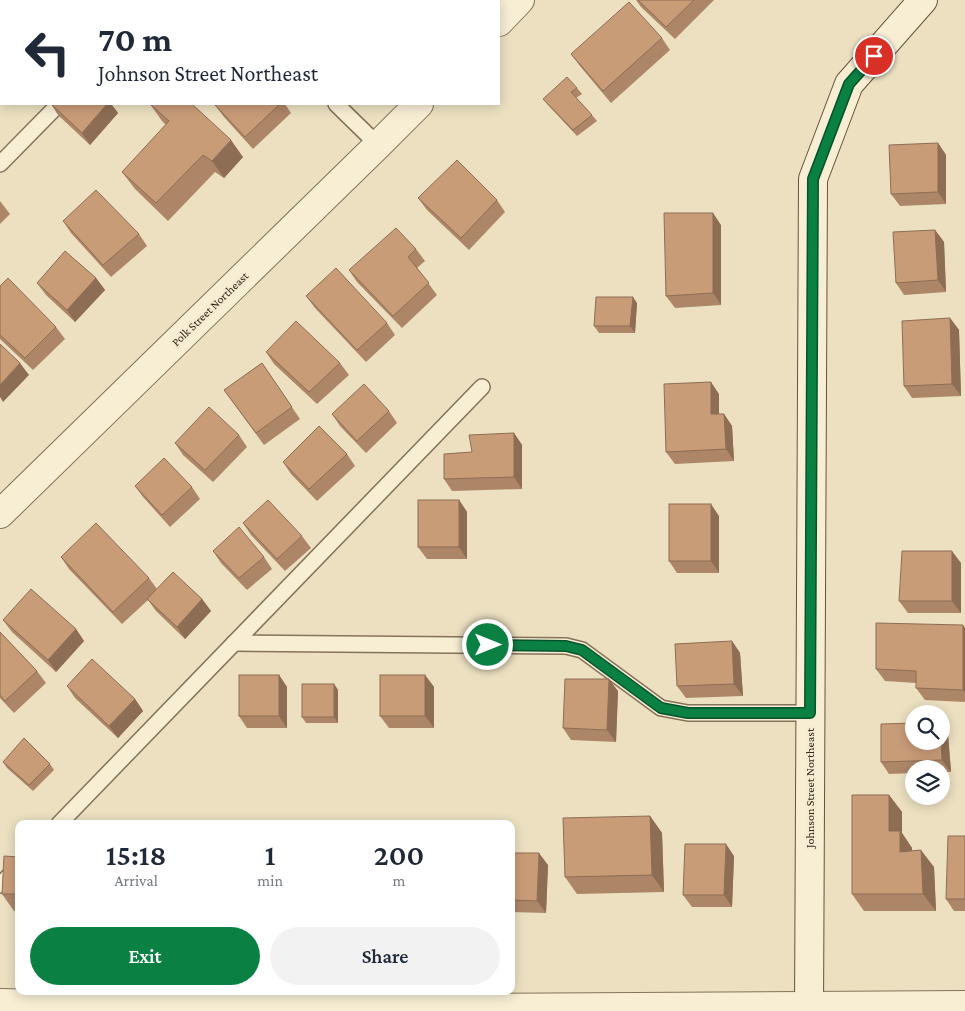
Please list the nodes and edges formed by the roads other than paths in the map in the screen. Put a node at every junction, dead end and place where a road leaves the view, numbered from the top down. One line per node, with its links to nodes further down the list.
1 (520, 0): 3 (street)
2 (923, 0): 12 (street, Johnson Street Northeast)
3 (500, 21)
4 (58, 105): 8 (lane)
5 (337, 105): 7 (lane)
6 (418, 105): 7 (street, Polk Street Northeast)
7 (378, 145): 10 (street, Polk Street Northeast)
8 (0, 164)
9 (482, 387): 11 (lane)
10 (0, 514)
11 (234, 643): 12 (lane); 13 (lane)
12 (810, 713): 18 (street, Johnson Street Northeast)
13 (63, 820)
14 (15, 870): 15 (lane)
15 (0, 885)
16 (0, 1003): 18 (street)
17 (965, 1005): 18 (street)
18 (809, 1009)

